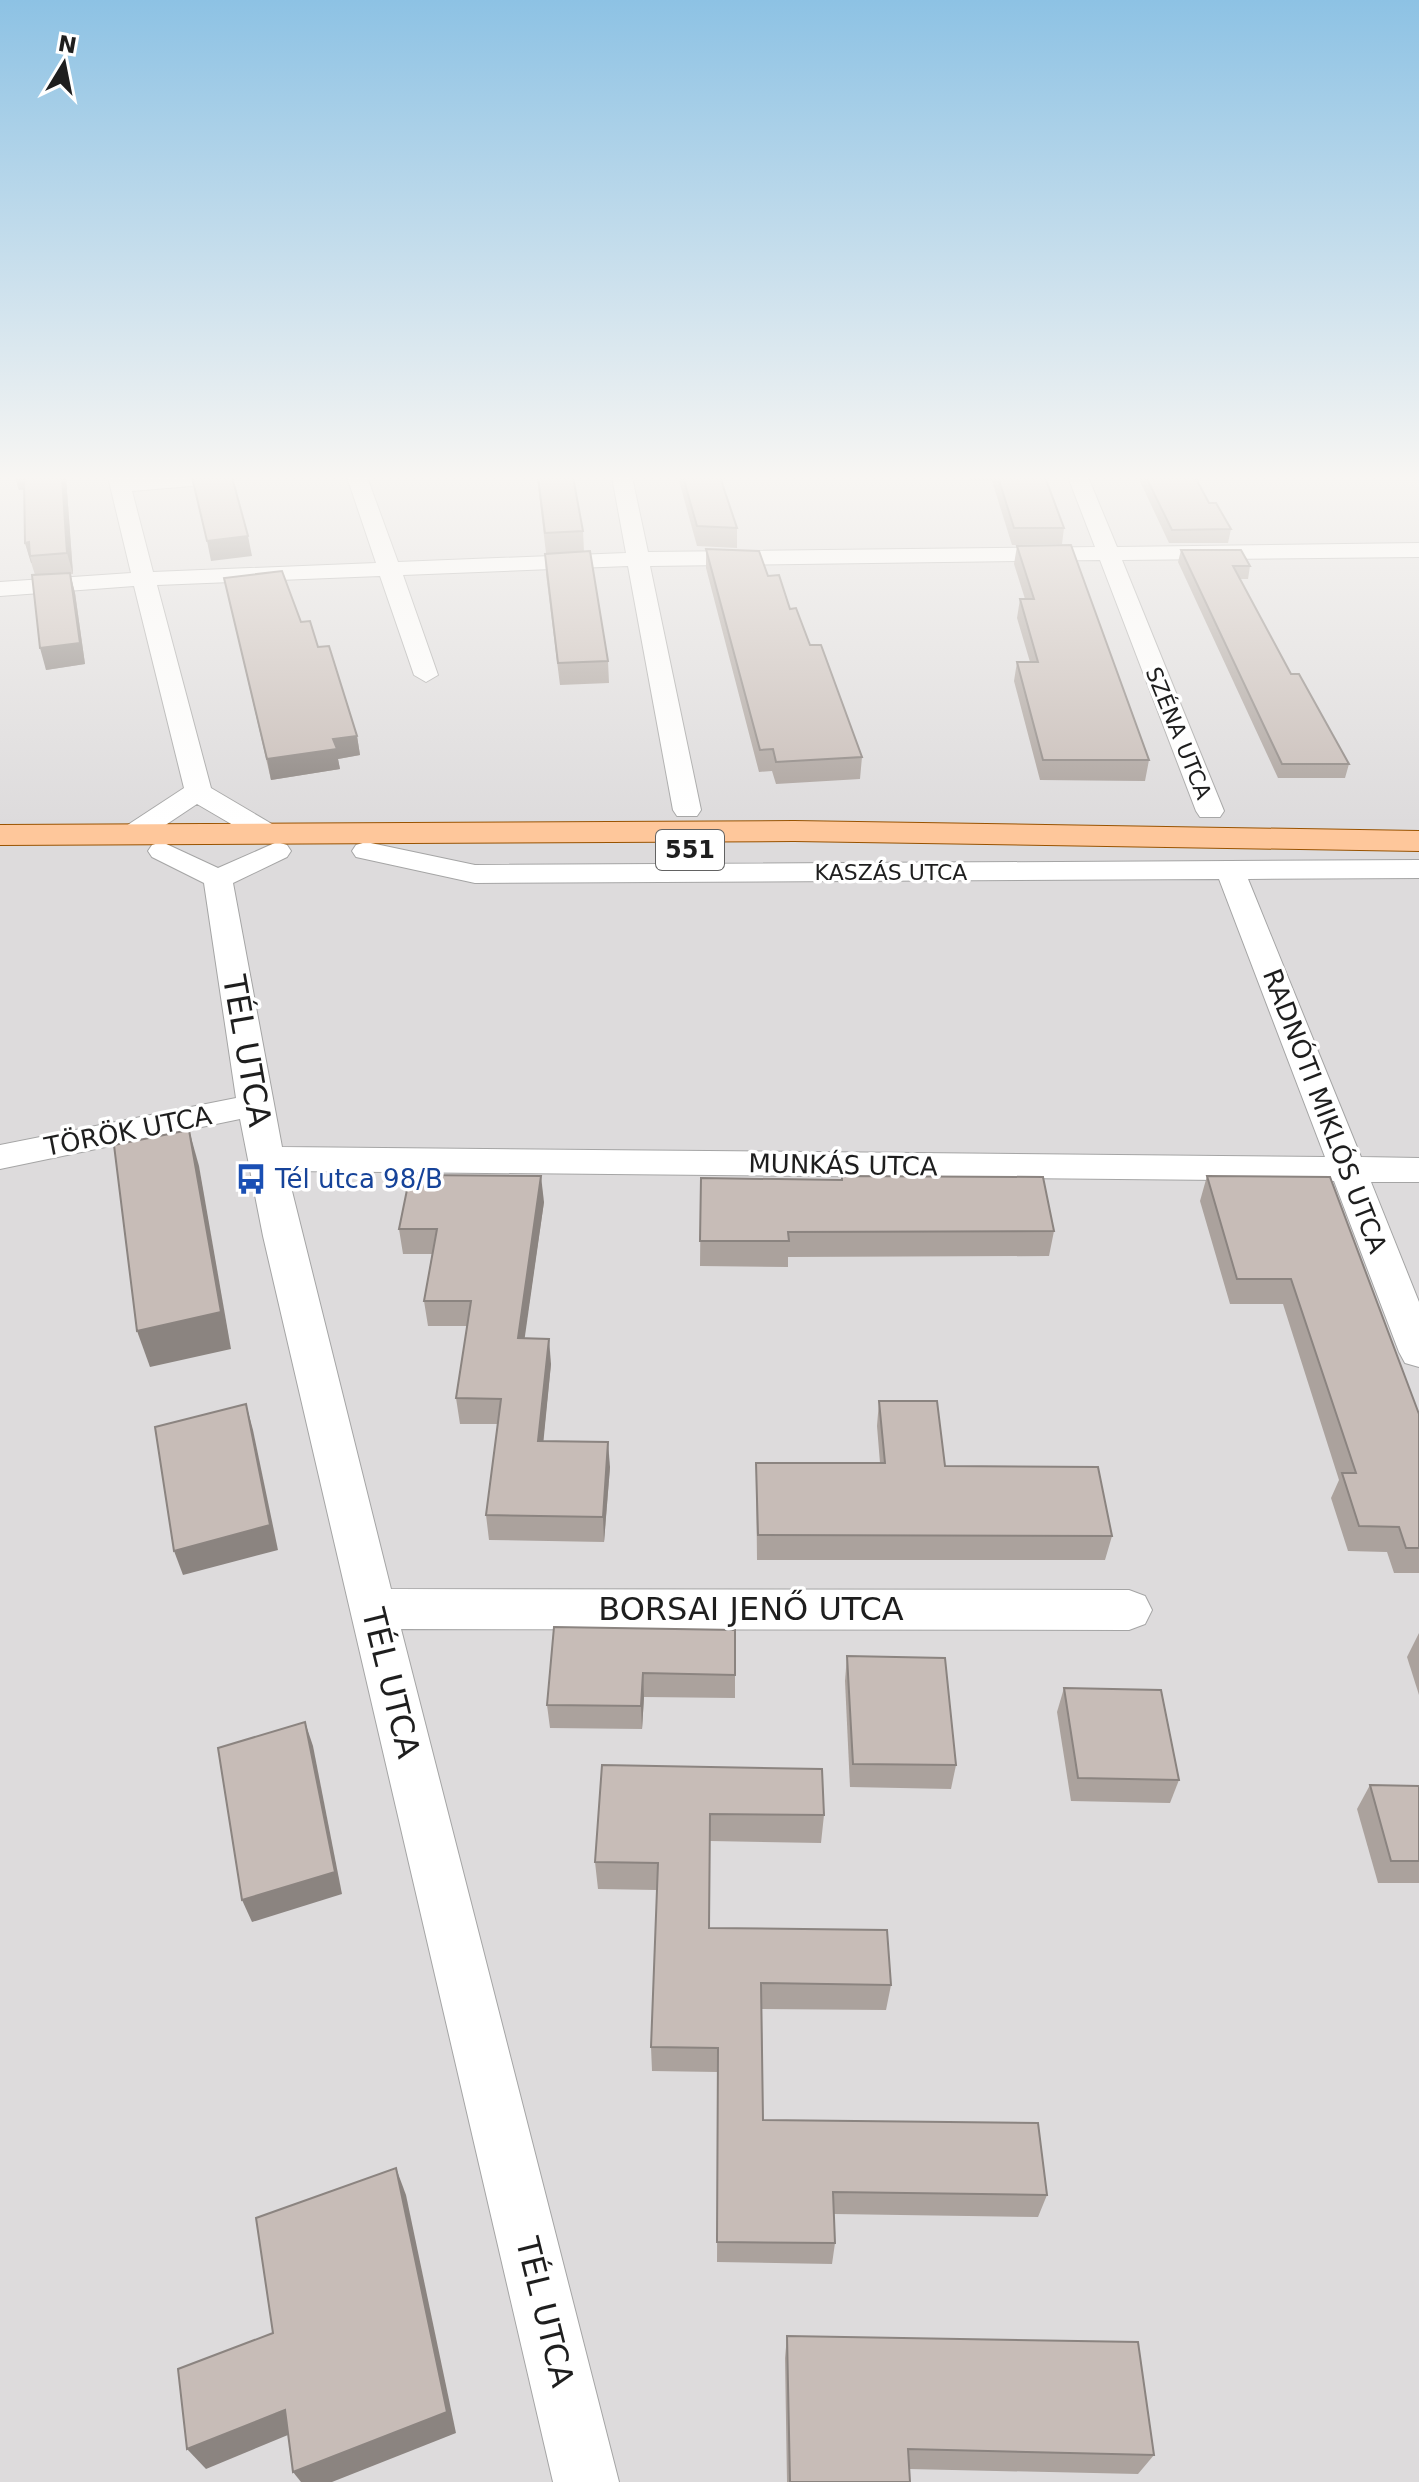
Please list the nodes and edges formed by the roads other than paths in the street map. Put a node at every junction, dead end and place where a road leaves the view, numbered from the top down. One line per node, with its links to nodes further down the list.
1 (148, 593): 6 (street)
2 (397, 593): 5 (street)
3 (645, 593): 7 (street)
4 (1123, 593): 8 (street, SZÉNA UTCA)
5 (426, 675)
6 (198, 791): 9 (street); 13 (street)
7 (687, 810)
8 (1210, 811)
9 (133, 834): 10 (main road, 551); 13 (main road, 551)
10 (0, 835)
11 (1379, 841): 12 (main road, 551); 13 (main road, 551); 15 (main road, 551)
12 (1419, 841)
13 (272, 842): 14 (main road, 551); 15 (main road, 551); 19 (street)
14 (162, 851): 16 (main road, 551); 19 (street)
15 (366, 851): 18 (street, KASZÁS UTCA)
16 (0, 852)
17 (1419, 869): 18 (street, KASZÁS UTCA)
18 (1230, 870): 23 (street, RADNÓTI MIKLÓS UTCA)
19 (218, 879): 20 (street, TÉL UTCA)
20 (255, 1105): 21 (street, TÖRÖK UTCA); 22 (street, TÉL UTCA)
21 (0, 1157)
22 (266, 1159): 23 (street, MUNKÁS UTCA); 26 (street, TÉL UTCA)
23 (1348, 1170): 24 (street, MUNKÁS UTCA); 25 (street, RADNÓTI MIKLÓS UTCA)
24 (1419, 1170)
25 (1419, 1352)
26 (373, 1609): 27 (street, BORSAI JENŐ UTCA); 28 (street, TÉL UTCA)
27 (1129, 1610)
28 (586, 2482)

